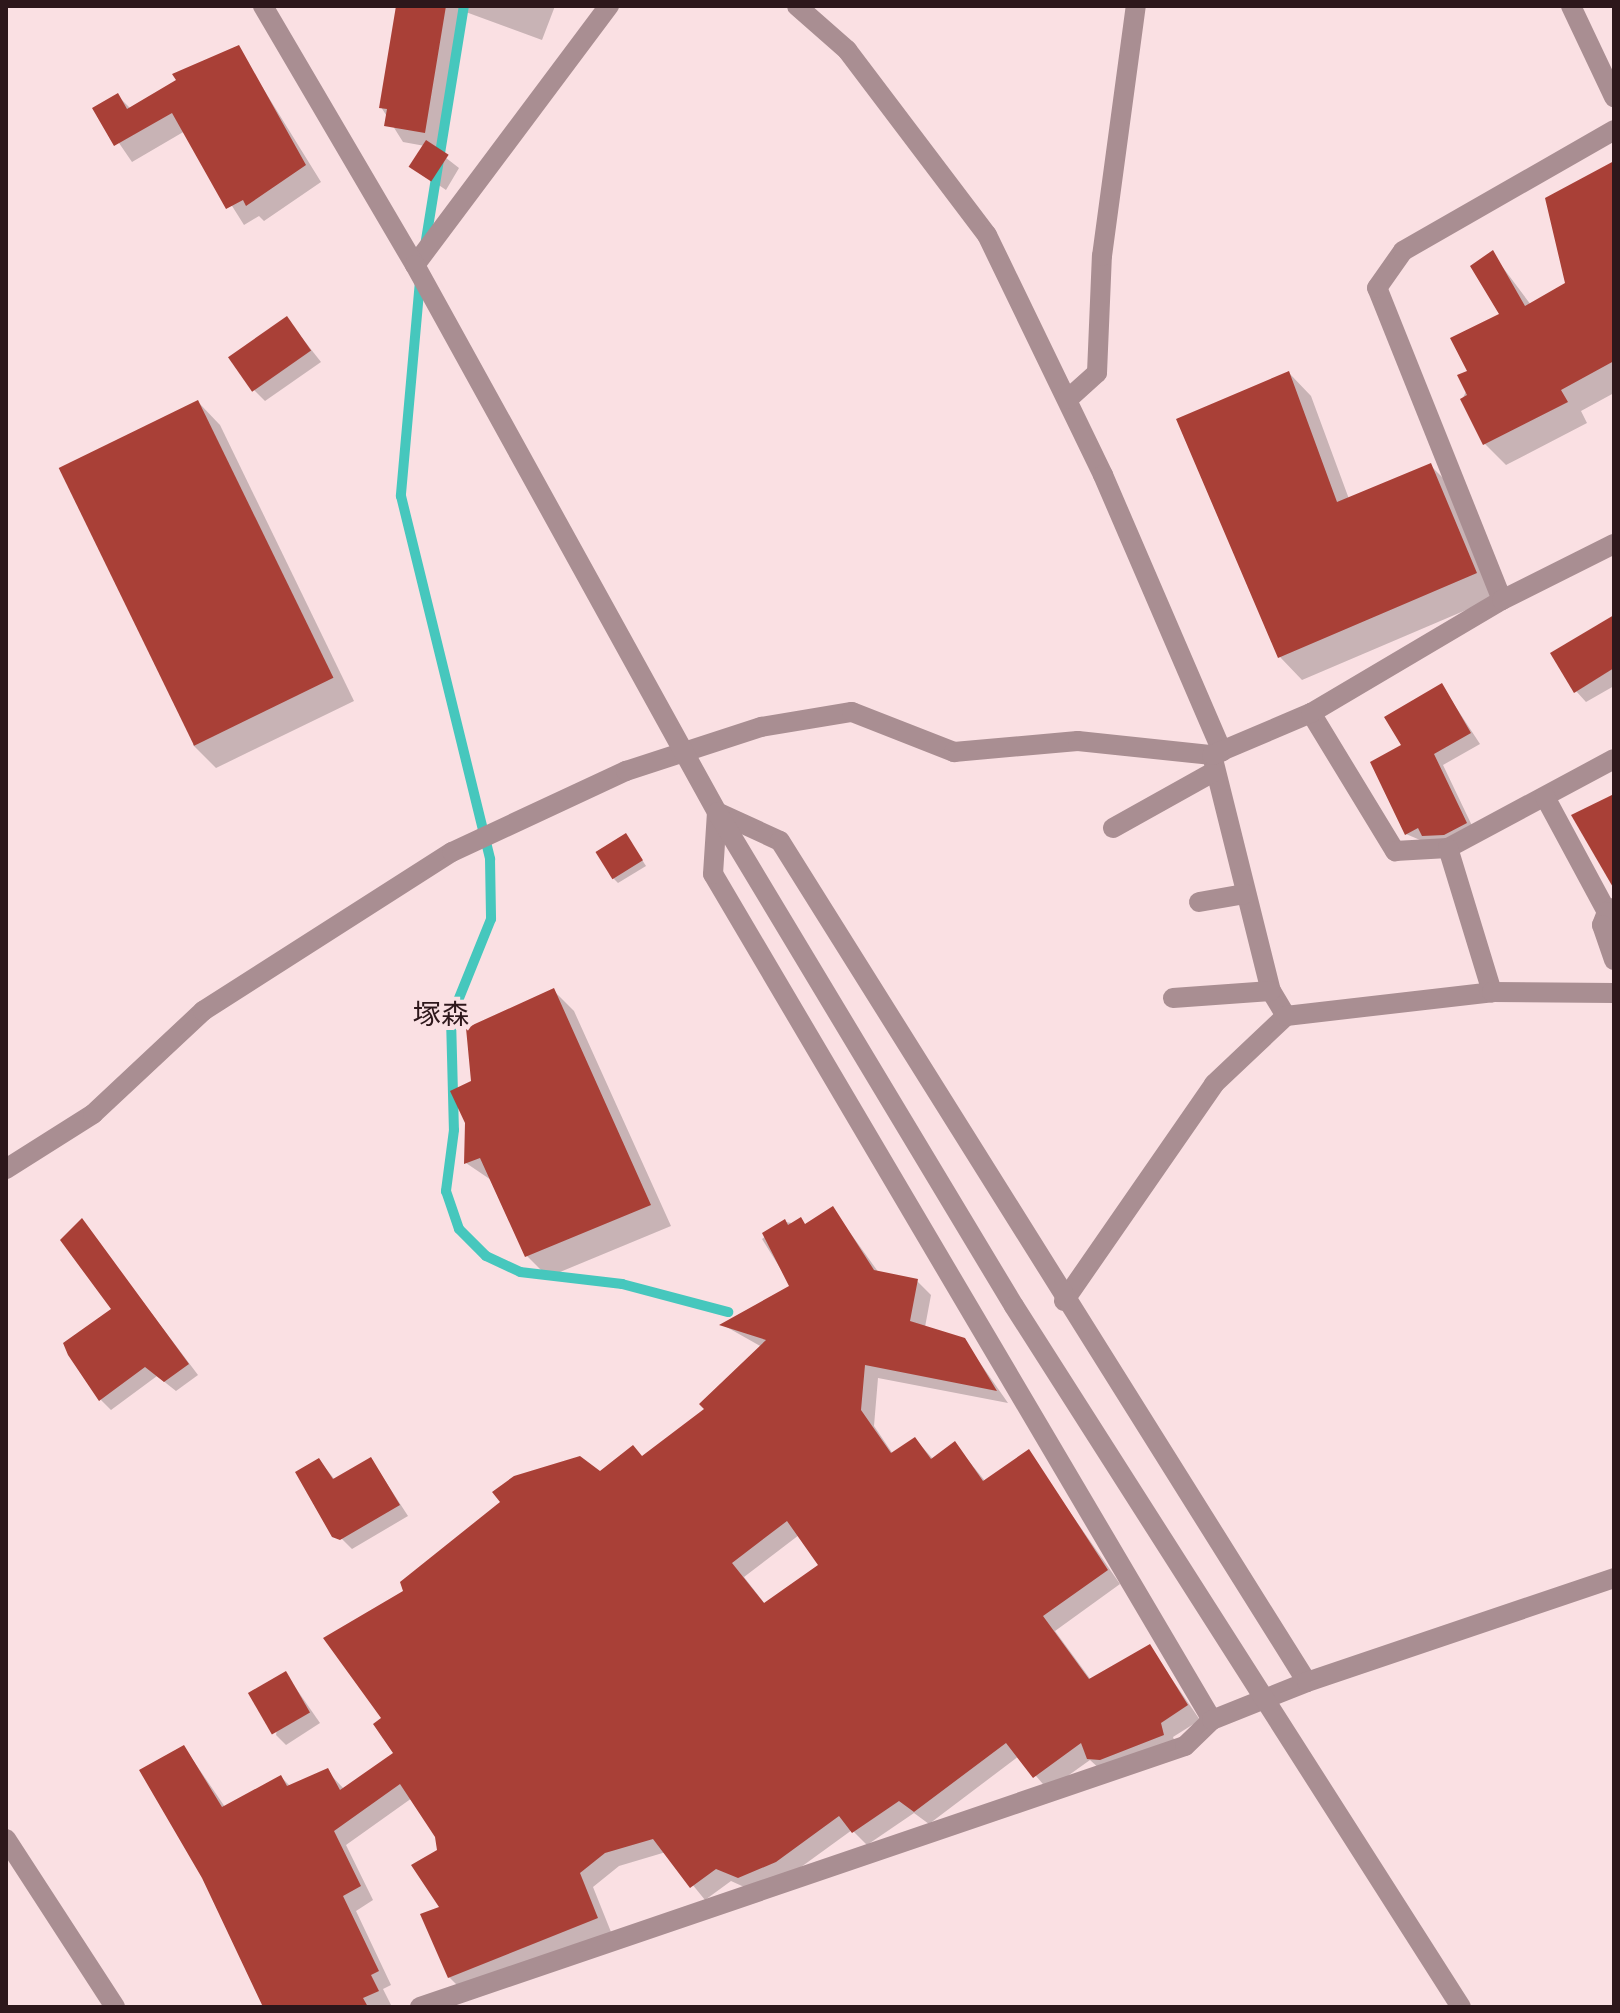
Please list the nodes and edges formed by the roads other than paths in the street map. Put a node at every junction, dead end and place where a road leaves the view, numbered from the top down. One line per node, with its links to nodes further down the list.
1 (263, 6): 8 (street)
2 (609, 6): 8 (street)
3 (797, 6): 9 (street)
4 (1136, 6): 9 (street)
5 (1571, 6): 6 (street)
6 (1614, 97)
7 (1614, 130): 11 (street)
8 (415, 265): 13 (street)
9 (1068, 399): 14 (street)
10 (1614, 544): 11 (street)
11 (1502, 600): 12 (street)
12 (1311, 713): 14 (street); 19 (street)
13 (688, 749): 14 (street); 17 (street); 29 (street)
14 (1217, 759): 18 (street); 20 (street)
15 (1614, 759): 16 (street)
16 (1545, 797): 19 (street); 22 (street)
17 (717, 812): 30 (street); 33 (street); 37 (street, bridge)
18 (1113, 828)
19 (1448, 848): 25 (street)
20 (1245, 894): 21 (street); 24 (street)
21 (1199, 902)
22 (1610, 910): 23 (street)
23 (1614, 960)
24 (1271, 991): 27 (street); 28 (street)
25 (1492, 992): 26 (street); 28 (street)
26 (1614, 993)
27 (1173, 998)
28 (1286, 1016): 30 (street)
29 (6, 1169)
30 (1064, 1301): 32 (street)
31 (1614, 1578): 32 (street)
32 (1307, 1682): 33 (street)
33 (1212, 1720): 36 (street)
34 (6, 1839): 35 (street)
35 (115, 2007)
36 (420, 2007)
37 (1461, 2007)

